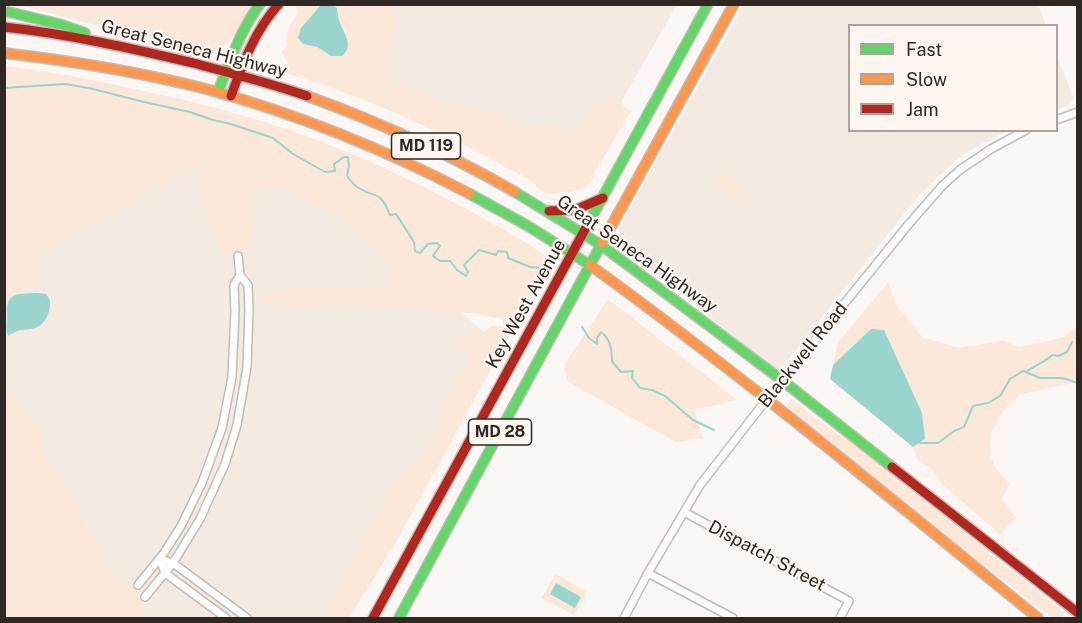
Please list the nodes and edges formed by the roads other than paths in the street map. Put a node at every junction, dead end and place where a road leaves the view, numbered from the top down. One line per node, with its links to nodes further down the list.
1 (260, 4): 9 (main road)
2 (279, 4): 10 (main road)
3 (708, 4): 16 (main road, Key West Avenue / MD 28)
4 (734, 4): 19 (main road, Key West Avenue / MD 28)
5 (4, 11): 7 (main road)
6 (4, 27): 7 (main road, Great Seneca Highway / MD 119)
7 (110, 43): 9 (main road, Great Seneca Highway / MD 119)
8 (4, 53): 11 (main road, Great Seneca Highway / MD 119)
9 (226, 72): 10 (main road, Great Seneca Highway / MD 119); 11 (main road)
10 (238, 76): 12 (main road); 17 (main road, Great Seneca Highway / MD 119)
11 (218, 92): 12 (main road, Great Seneca Highway / MD 119)
12 (231, 96): 20 (main road, Great Seneca Highway / MD 119)
13 (1077, 112): 14 (street)
14 (1058, 119)
15 (1022, 132): 24 (street, Blackwell Road)
16 (603, 198): 17 (main road); 18 (main road, Key West Avenue / MD 28)
17 (549, 211): 18 (main road, Great Seneca Highway / MD 119)
18 (583, 234): 19 (main road, Great Seneca Highway / MD 119); 20 (main road, Key West Avenue / MD 28)
19 (601, 245): 22 (main road, Key West Avenue / MD 28); 24 (main road, Great Seneca Highway)
20 (572, 254): 22 (main road, Great Seneca Highway / MD 119); 36 (main road, Key West Avenue / MD 28)
21 (238, 256): 23 (street)
22 (590, 265): 25 (main road, Great Seneca Highway); 37 (main road, Key West Avenue / MD 28)
23 (240, 275): 27 (street); 28 (street)
24 (783, 381): 25 (street, Blackwell Road); 33 (main road, Great Seneca Highway)
25 (767, 399): 26 (street, Blackwell Road); 41 (main road, Great Seneca Highway)
26 (684, 512): 30 (street, Blackwell Road); 40 (street, Dispatch Street)
27 (160, 559): 28 (street); 29 (street); 31 (street)
28 (173, 563): 29 (street); 35 (street)
29 (165, 573): 32 (street); 34 (street)
30 (648, 573): 38 (street, Blackwell Road); 39 (street)
31 (138, 585)
32 (145, 597)
33 (1077, 613)
34 (226, 618)
35 (247, 618)
36 (373, 618)
37 (399, 618)
38 (624, 618)
39 (733, 618)
40 (840, 618)
41 (1038, 618)

